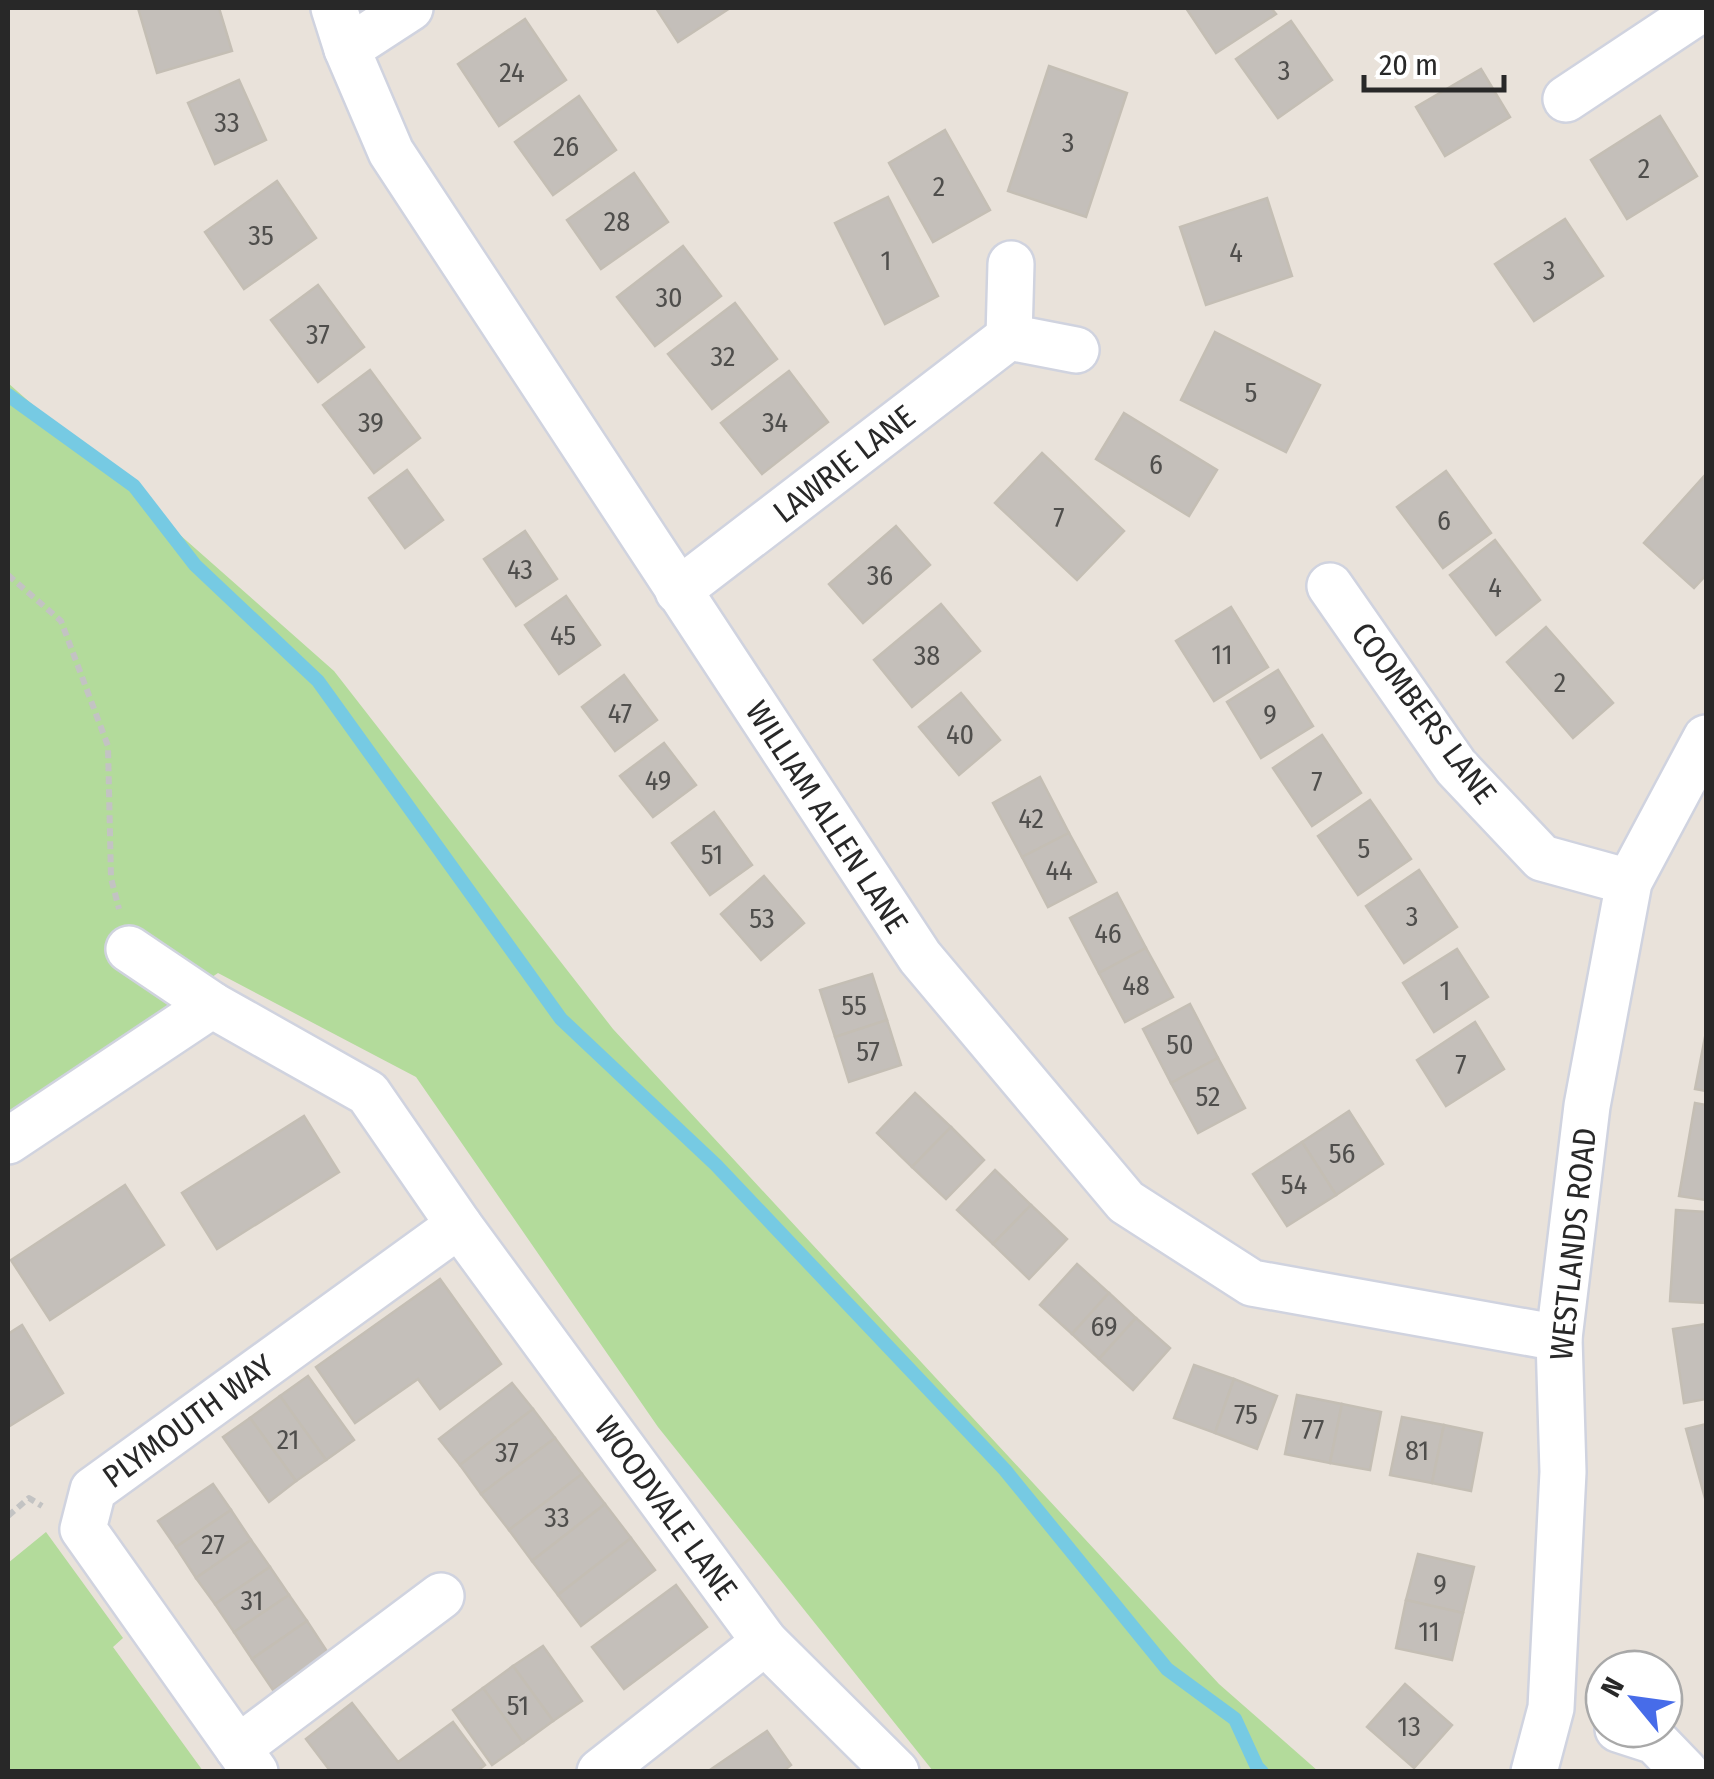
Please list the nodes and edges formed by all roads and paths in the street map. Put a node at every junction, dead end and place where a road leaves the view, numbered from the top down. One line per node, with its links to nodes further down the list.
1 (410, 8): 3 (street)
2 (1703, 8): 4 (street)
3 (340, 28): 10 (street, WILLIAM ALLEN LANE)
4 (1566, 99)
5 (1011, 264): 6 (street)
6 (1009, 337): 7 (street); 10 (street, LAWRIE LANE)
7 (1076, 350)
8 (8, 576): 13 (path)
9 (1330, 586): 12 (street, COOMBERS LANE)
10 (678, 591): 17 (street, WILLIAM ALLEN LANE)
11 (1706, 738): 12 (street, WESTLANDS ROAD)
12 (1628, 882): 17 (street, WESTLANDS ROAD)
13 (129, 949): 14 (street, WOODVALE LANE)
14 (212, 1005): 15 (street); 16 (street, WOODVALE LANE)
15 (8, 1141)
16 (459, 1225): 19 (street, WOODVALE LANE); 23 (street, PLYMOUTH WAY)
17 (1559, 1338): 20 (street, WESTLANDS ROAD)
18 (441, 1596): 23 (street)
19 (764, 1642): 24 (street); 25 (street, WOODVALE LANE)
20 (1551, 1708): 21 (street); 26 (street, WESTLANDS ROAD)
21 (1584, 1718)
22 (1664, 1749): 27 (street)
23 (246, 1760)
24 (600, 1772)
25 (896, 1772)
26 (1534, 1772)
27 (1685, 1772)

